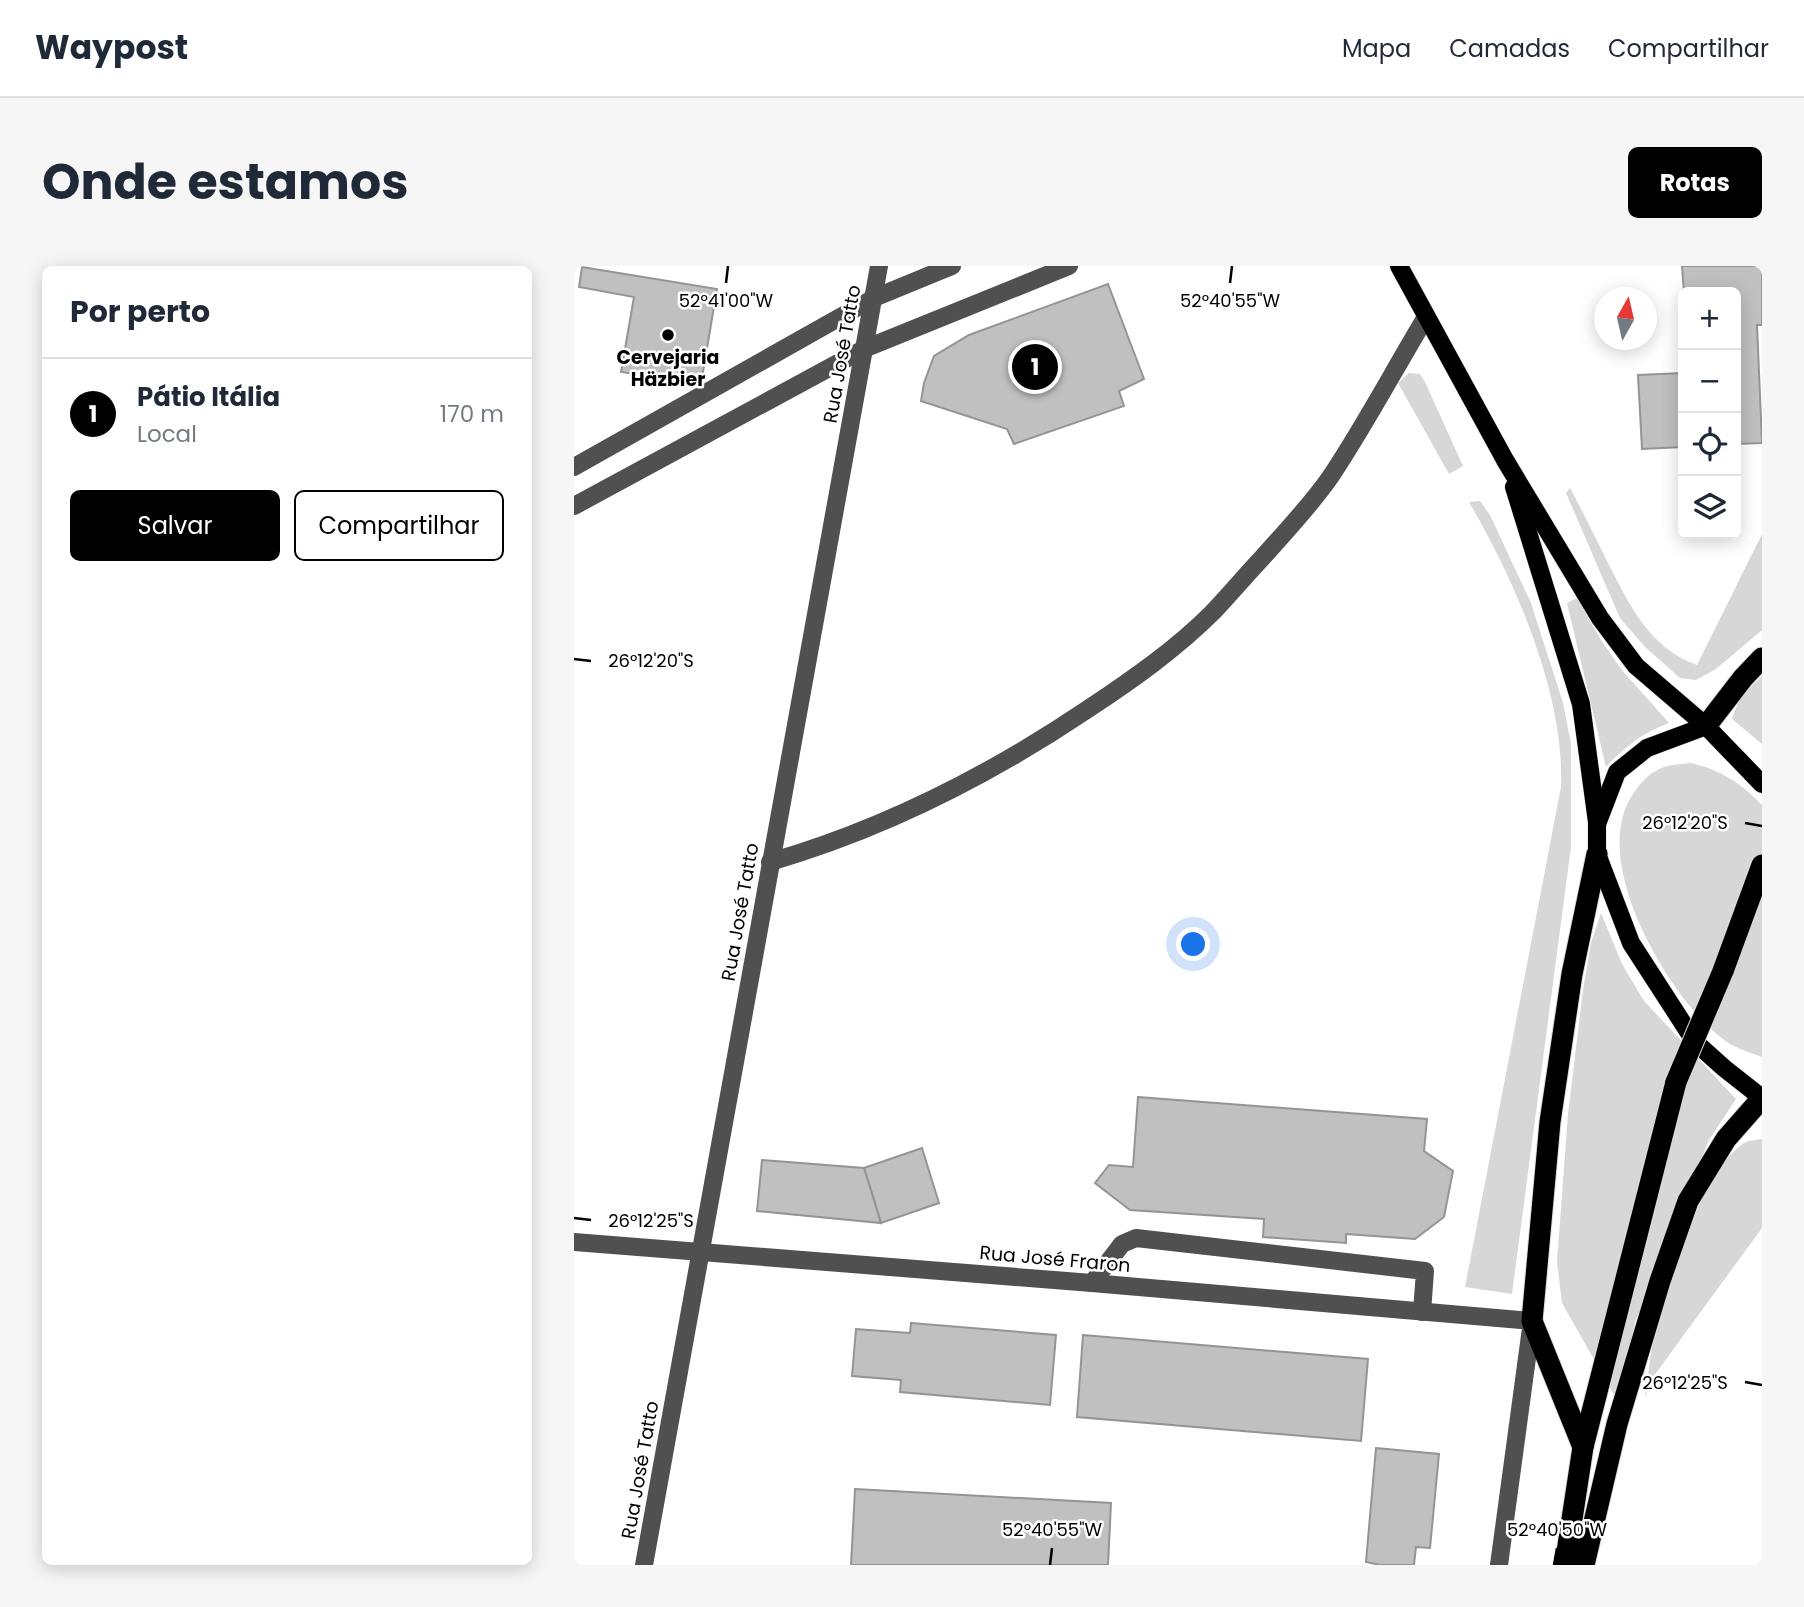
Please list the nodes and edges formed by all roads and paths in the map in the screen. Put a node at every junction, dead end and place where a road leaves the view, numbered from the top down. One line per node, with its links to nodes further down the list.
1 (879, 266): 5 (street, Rua José Tatto)
2 (952, 266): 5 (street)
3 (1069, 266): 7 (street)
4 (1399, 266): 6 (main road)
5 (874, 298): 7 (street, Rua José Tatto); 9 (street)
6 (1426, 317): 8 (main road); 16 (street)
7 (864, 349): 10 (street); 16 (street, Rua José Tatto)
8 (1505, 460): 12 (main road); 14 (main road)
9 (574, 467)
10 (574, 506)
11 (1762, 658): 12 (highway)
12 (1706, 726): 13 (main road); 14 (main road)
13 (1762, 784)
14 (1597, 824): 15 (main road)
15 (1597, 854): 18 (main road); 23 (highway)
16 (770, 862): 20 (street, Rua José Tatto)
17 (1762, 865): 24 (highway, bridge)
18 (1762, 1098): 28 (highway)
19 (574, 1242): 20 (street, Rua José Fraron)
20 (701, 1253): 21 (street, Rua José Fraron); 25 (street, Rua José Tatto)
21 (1092, 1283): 22 (street, Rua José Fraron); 22 (street)
22 (1422, 1312): 23 (street, Rua José Fraron)
23 (1532, 1321): 24 (highway); 26 (street)
24 (1583, 1447): 27 (highway)
25 (644, 1565)
26 (1499, 1565)
27 (1565, 1565)
28 (1584, 1565)

